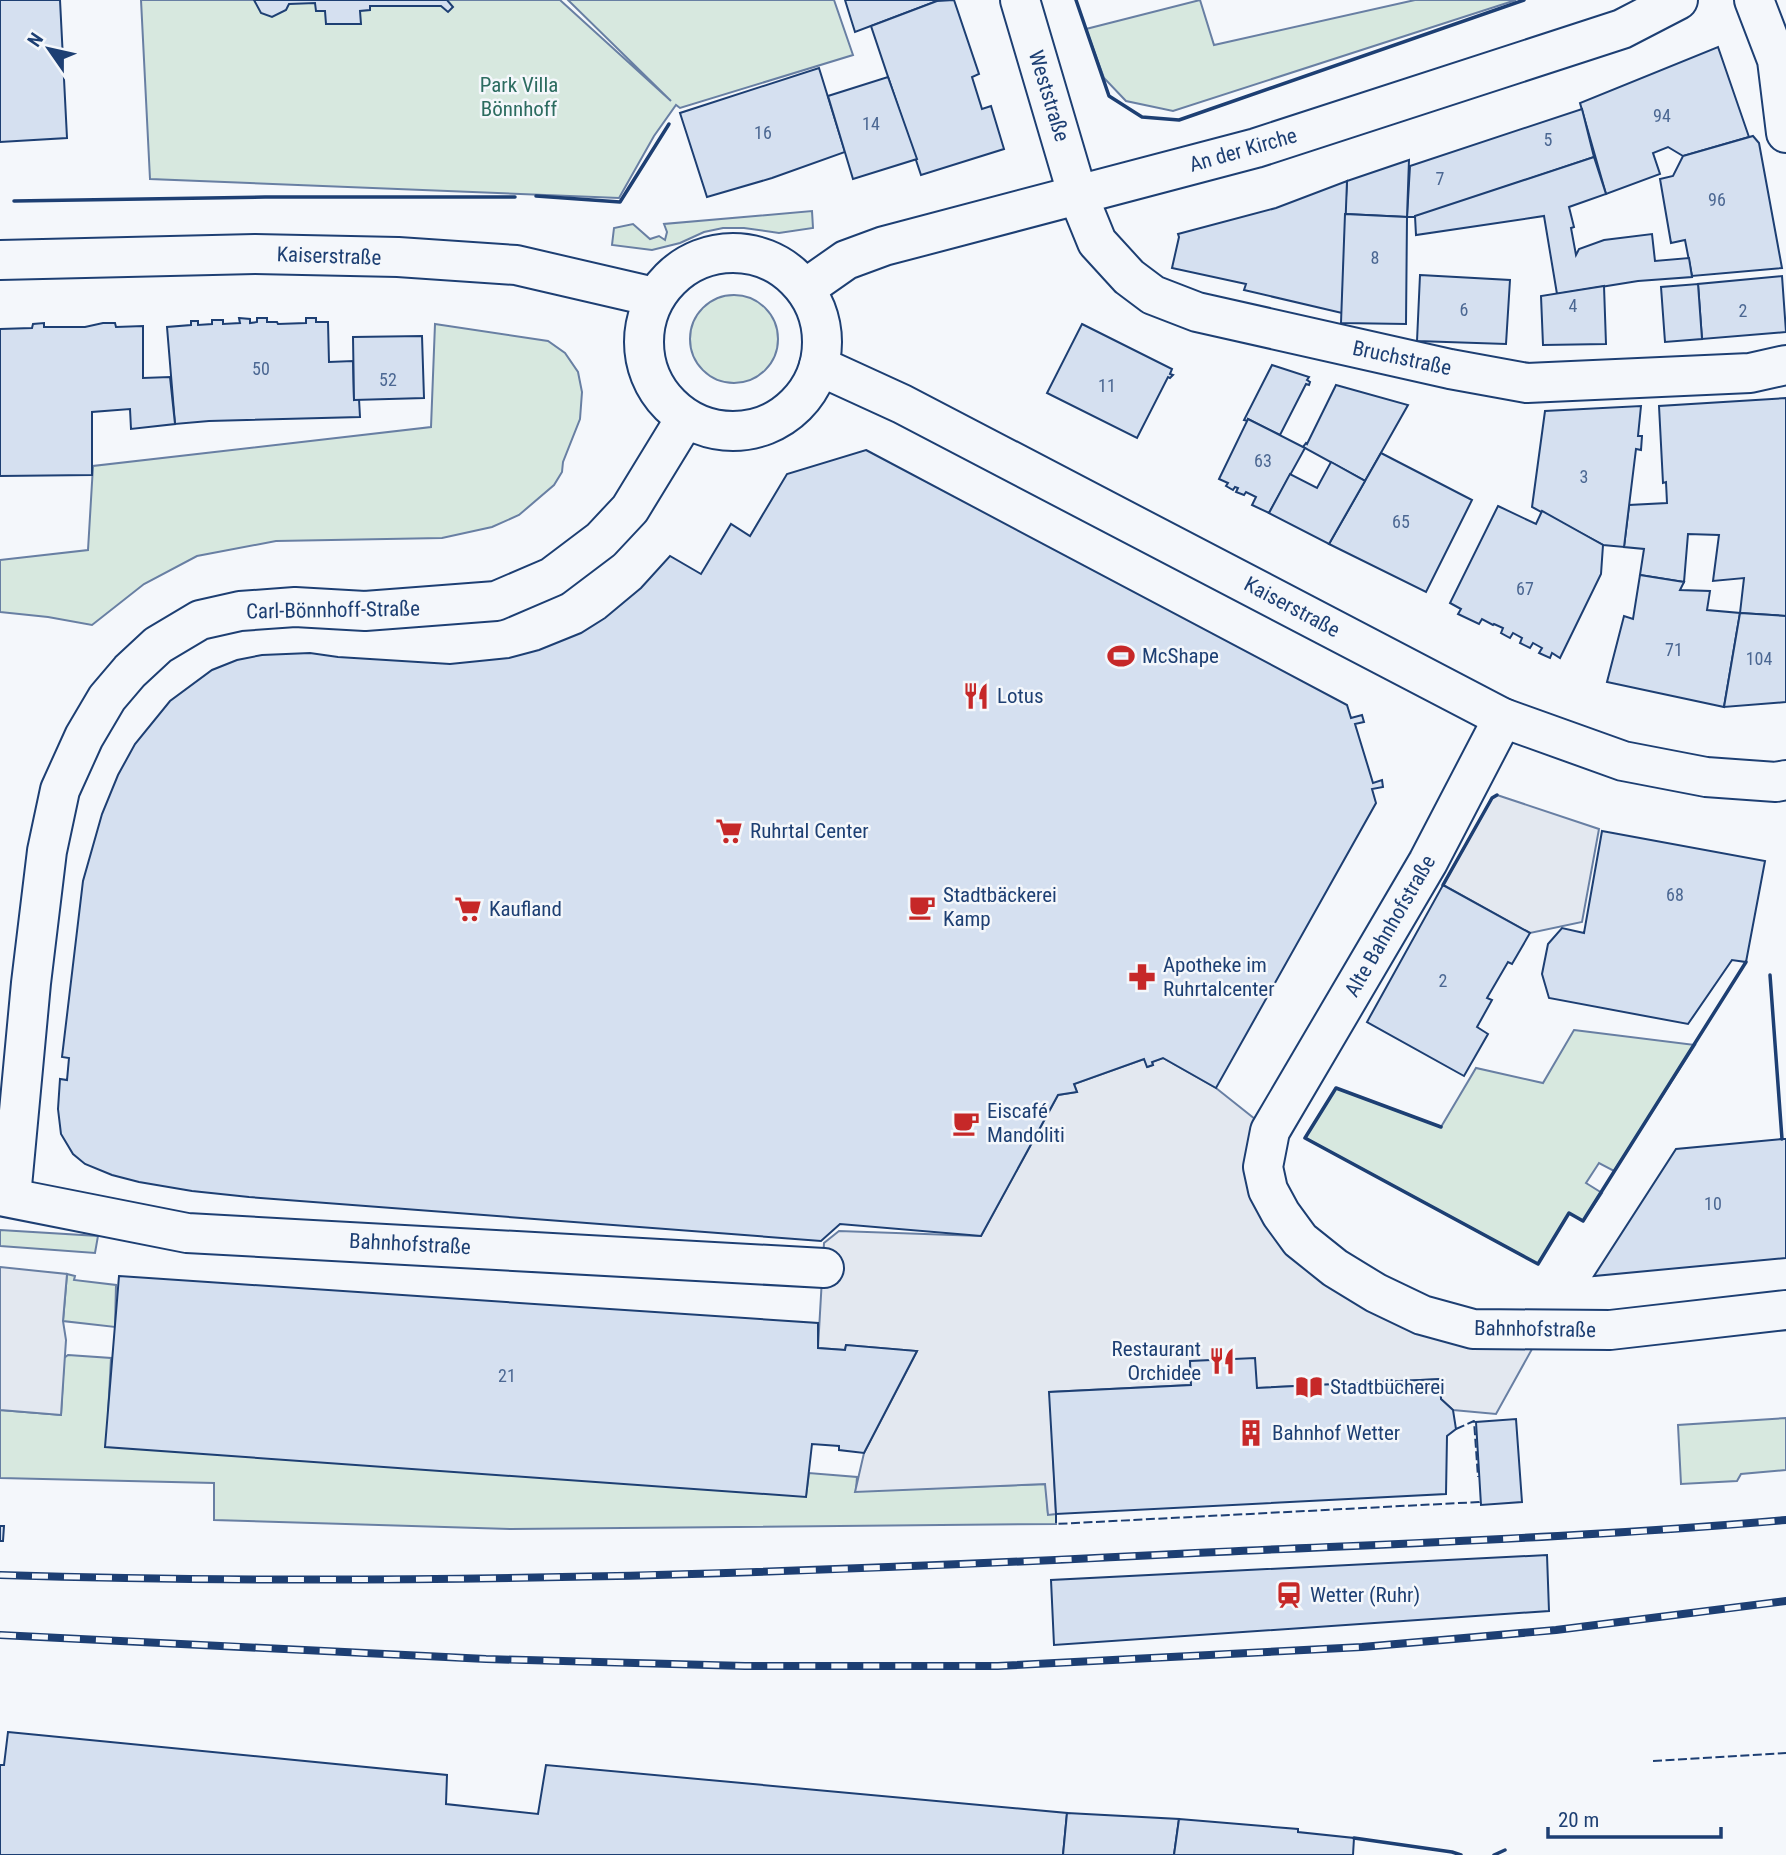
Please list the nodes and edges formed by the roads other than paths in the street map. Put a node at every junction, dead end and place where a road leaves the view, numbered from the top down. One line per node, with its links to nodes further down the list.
1 (1020, 0): 6 (street, Weststraße)
2 (1678, 0): 6 (street, An der Kirche)
3 (1754, 0): 4 (street)
4 (1782, 62): 5 (street)
5 (1786, 133)
6 (1077, 193): 8 (street, An der Kirche); 10 (street, Bruchstraße)
7 (0, 260): 9 (street, Kaiserstraße)
8 (806, 288): 9 (street); 11 (street)
9 (654, 297): 12 (street)
10 (1786, 365)
11 (819, 366): 12 (street); 13 (street, Kaiserstraße)
12 (685, 419): 16 (street, Carl-Bönnhoff-Straße)
13 (1503, 718): 14 (street, Kaiserstraße); 15 (street, Alte Bahnhofstraße)
14 (1786, 780)
15 (1270, 1131): 18 (street, Bahnhofstraße)
16 (6, 1197): 17 (street, Bahnhofstraße)
17 (824, 1268)
18 (1786, 1310)

